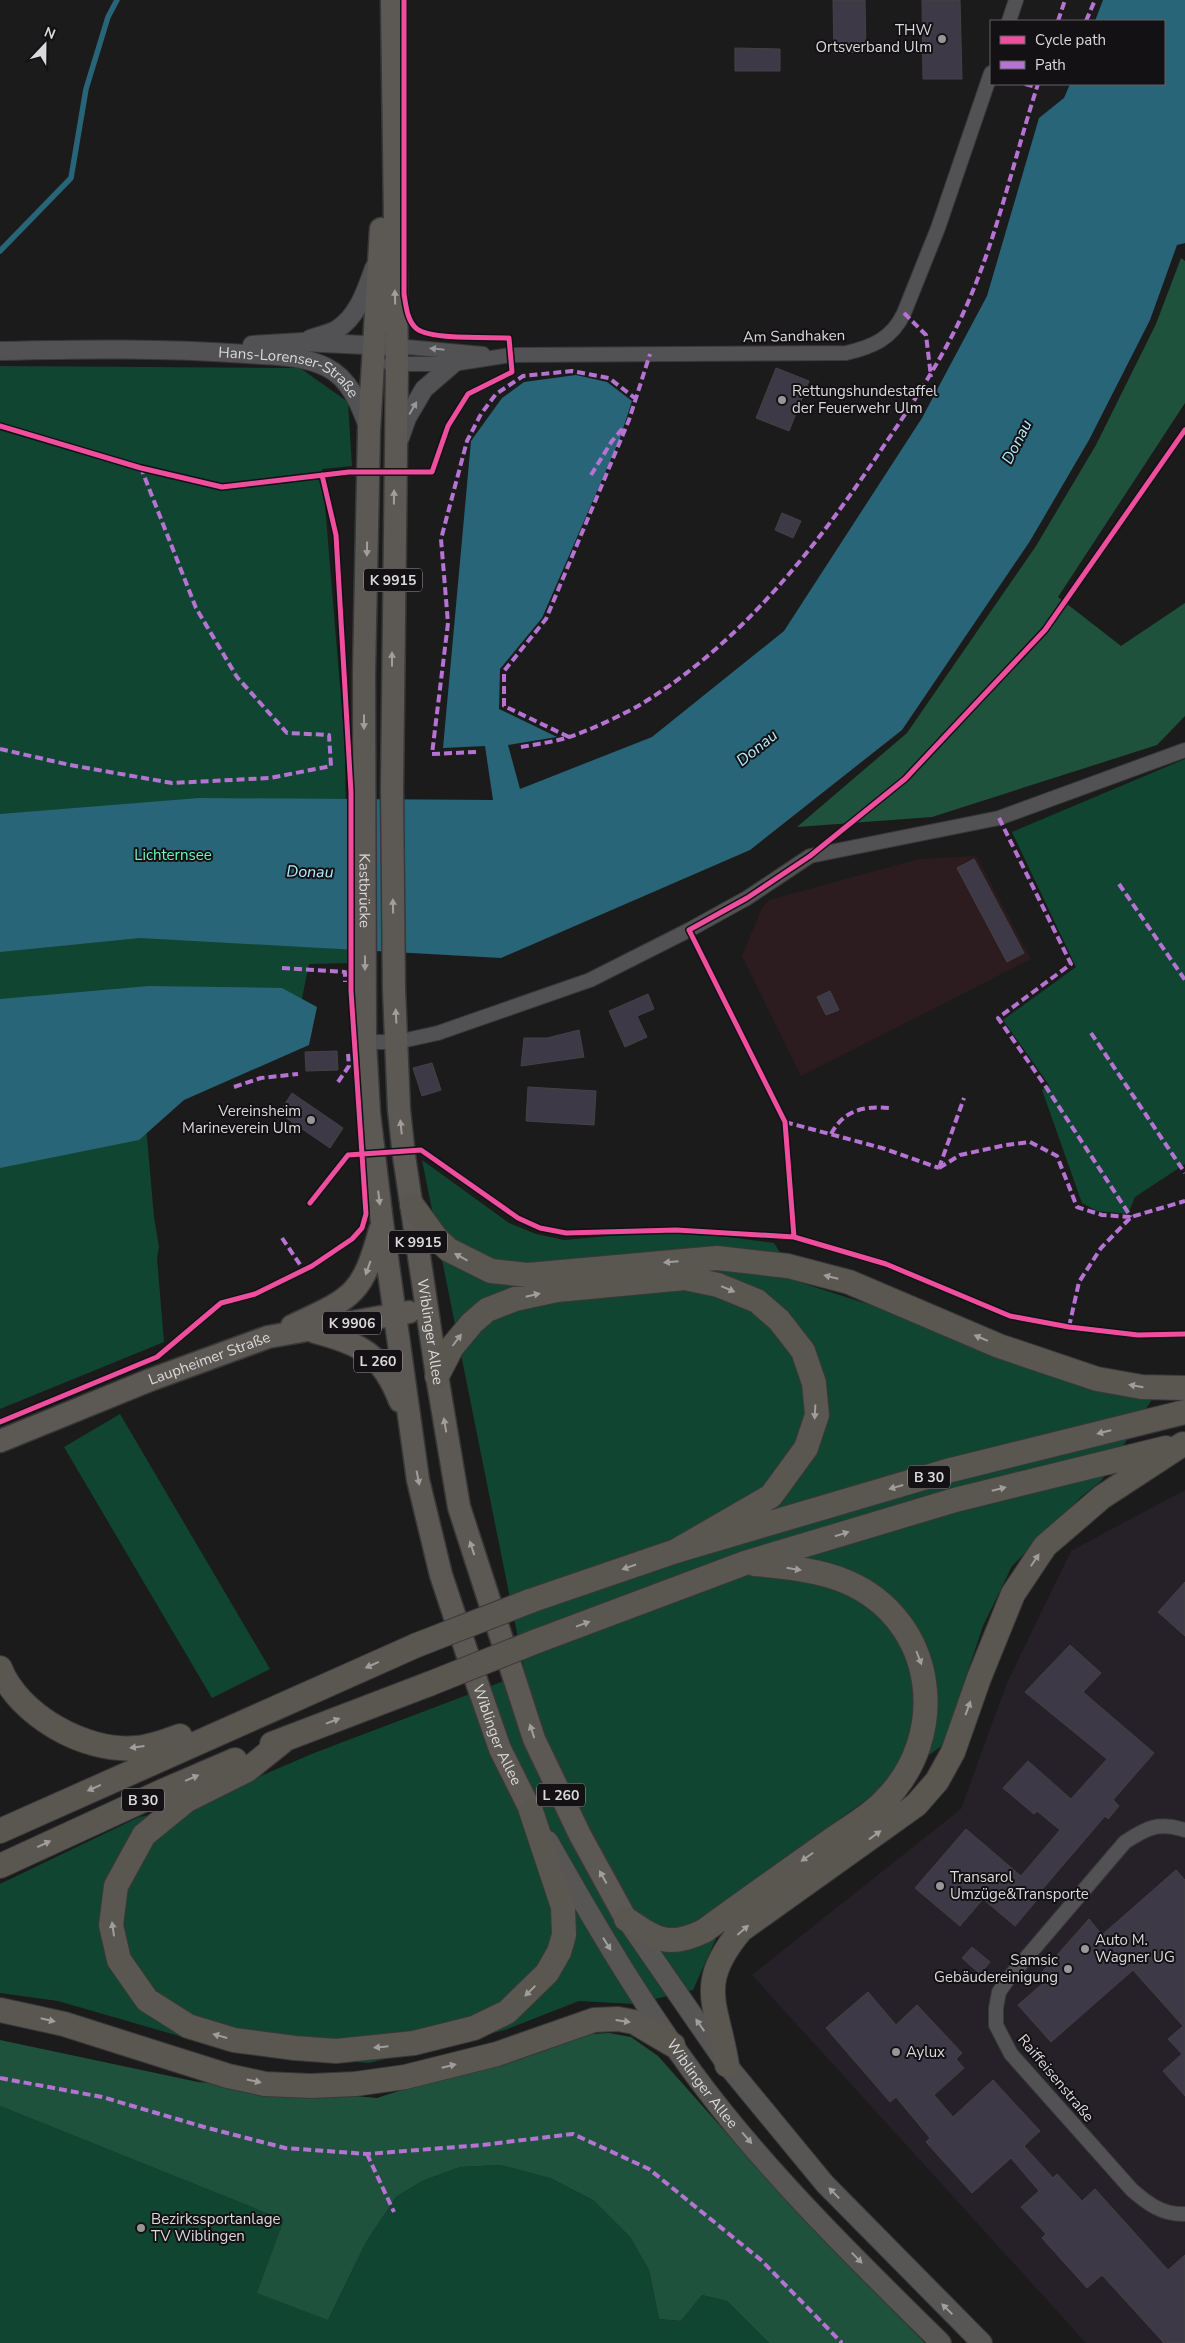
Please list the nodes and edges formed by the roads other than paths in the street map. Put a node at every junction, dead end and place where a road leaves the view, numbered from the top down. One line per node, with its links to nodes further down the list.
1 (392, 0): 5 (main road, K 9915)
2 (1016, 0): 3 (street)
3 (1009, 20)
4 (990, 76): 12 (street, Am Sandhaken)
5 (392, 84): 6 (main road, K 9915); 11 (main road, K 9915, one-way to 5)
6 (379, 256): 7 (street); 10 (main road, K 9915)
7 (302, 342): 8 (street, Hans-Lorenser-Straße); 10 (street, Hans-Lorenser-Straße)
8 (180, 349): 9 (street, Hans-Lorenser-Straße); 14 (street, Hans-Lorenser-Straße)
9 (0, 351)
10 (373, 354): 11 (street, Hans-Lorenser-Straße); 14 (main road, K 9915)
11 (396, 356): 12 (street, Am Sandhaken, one-way to 11); 13 (street, Am Sandhaken); 15 (main road, K 9915)
12 (503, 356): 13 (street, Am Sandhaken)
13 (453, 364): 15 (street, one-way to 13)
14 (369, 430): 17 (main road, Kastbrücke / K 9915, one-way to 17)
15 (395, 453): 19 (main road, Kastbrücke / K 9915, one-way to 15)
16 (1185, 750): 19 (street)
17 (365, 992): 18 (main road, Wiblinger Allee / K 9915)
18 (365, 1042): 19 (street); 21 (main road, Wiblinger Allee / K 9915, one-way to 21)
19 (397, 1042): 20 (main road, Wiblinger Allee / K 9915, one-way to 19)
20 (412, 1205): 22 (main road, Wiblinger Allee / K 9915); 27 (highway, one-way to 20)
21 (382, 1222): 23 (main road, Wiblinger Allee / K 9915); 25 (main road, one-way to 25)
22 (427, 1310): 23 (main road, Laupheimer Straße / K 9906); 26 (main road, Wiblinger Allee / K 9915)
23 (395, 1314): 24 (main road, Laupheimer Straße / K 9906); 29 (main road, Wiblinger Allee / K 9915)
24 (310, 1331): 25 (main road, Laupheimer Straße / L 260); 29 (main road, L 260)
25 (268, 1337): 30 (main road, Laupheimer Straße / L 260)
26 (437, 1376): 32 (highway, one-way to 32); 41 (main road, Wiblinger Allee / L 260, one-way to 26)
27 (1185, 1388)
28 (1185, 1412): 32 (highway, B 30, one-way to 32)
29 (410, 1430): 37 (main road, Wiblinger Allee / L 260, one-way to 37)
30 (0, 1441)
31 (1184, 1443): 33 (highway, B 30, one-way to 31); 44 (highway, one-way to 31)
32 (676, 1551): 35 (highway, B 30, one-way to 35, bridge)
33 (745, 1563): 36 (highway, B 30, one-way to 33, bridge); 41 (highway, one-way to 41)
34 (0, 1668): 35 (highway, one-way to 34)
35 (235, 1726): 39 (highway, B 30, one-way to 39)
36 (287, 1738): 37 (highway, one-way to 36); 40 (highway, B 30, one-way to 36)
37 (531, 1811): 43 (main road, Wiblinger Allee / L 260, one-way to 43)
38 (1185, 1830): 45 (street, Raiffeisenstraße)
39 (0, 1831)
40 (0, 1866)
41 (626, 1919): 44 (main road, Wiblinger Allee / L 260, one-way to 41)
42 (0, 2010): 43 (highway, one-way to 43)
43 (673, 2045): 46 (main road, Wiblinger Allee / L 260, one-way to 46)
44 (727, 2065): 47 (main road, Wiblinger Allee / L 260, one-way to 44)
45 (1185, 2214)
46 (941, 2343)
47 (982, 2343)

